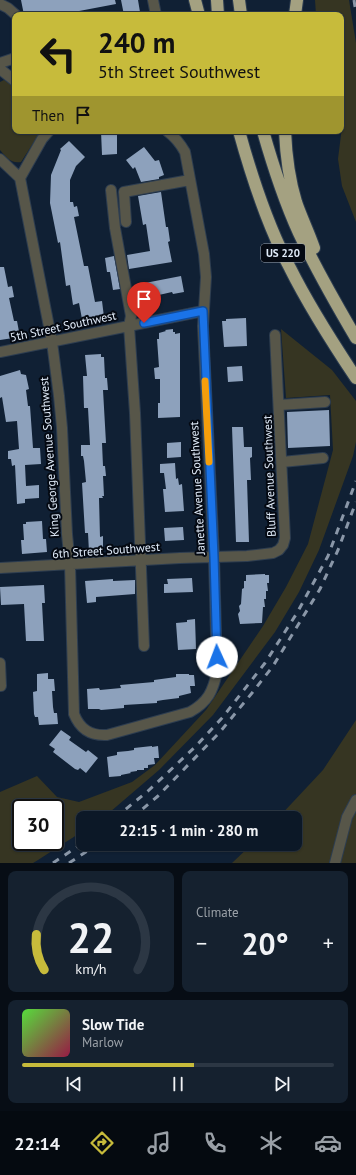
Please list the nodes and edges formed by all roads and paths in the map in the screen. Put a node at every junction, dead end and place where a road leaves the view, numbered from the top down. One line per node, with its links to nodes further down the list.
1 (153, 0): 8 (street)
2 (195, 0): 9 (highway)
3 (217, 0): 10 (highway)
4 (239, 0): 11 (highway)
5 (297, 0): 12 (highway)
6 (0, 4): 7 (street)
7 (13, 12)
8 (155, 12)
9 (198, 12)
10 (218, 12)
11 (241, 12)
12 (295, 12)
13 (12, 59): 14 (street)
14 (0, 63)
15 (0, 69): 16 (street)
16 (12, 79)
17 (46, 134): 24 (street)
18 (171, 134): 25 (street, Janette Avenue Southwest)
19 (232, 134): 27 (highway)
20 (240, 134): 27 (highway, US 220)
21 (264, 134): 29 (highway, US 220)
22 (285, 134): 29 (highway)
23 (0, 159): 24 (street)
24 (20, 178): 34 (street, King George Avenue Southwest)
25 (190, 180): 28 (street); 30 (street, Janette Avenue Southwest)
26 (111, 190): 31 (street)
27 (260, 199): 36 (highway, US 220)
28 (126, 222)
29 (332, 298): 33 (highway, US 220)
30 (203, 311): 31 (street, 5th Street Southwest); 41 (street, Janette Avenue Southwest)
31 (129, 326): 34 (street, 5th Street Southwest); 42 (street)
32 (275, 335): 38 (street, Bluff Avenue Southwest)
33 (356, 338)
34 (52, 342): 35 (street, 5th Street Southwest); 43 (street, King George Avenue Southwest)
35 (0, 352)
36 (356, 378)
37 (325, 402): 38 (street)
38 (279, 405): 40 (street, Bluff Avenue Southwest)
39 (323, 458): 40 (street)
40 (282, 462): 41 (street, Bluff Avenue Southwest)
41 (214, 557): 42 (street, 6th Street Southwest); 48 (street, Janette Avenue Southwest)
42 (141, 561): 43 (street, 6th Street Southwest); 45 (street)
43 (70, 565): 44 (street, 6th Street Southwest); 48 (street, King George Avenue Southwest)
44 (0, 568)
45 (144, 646)
46 (0, 663): 47 (street)
47 (1, 686)
48 (74, 714)
49 (356, 800): 50 (street)
50 (335, 863)

